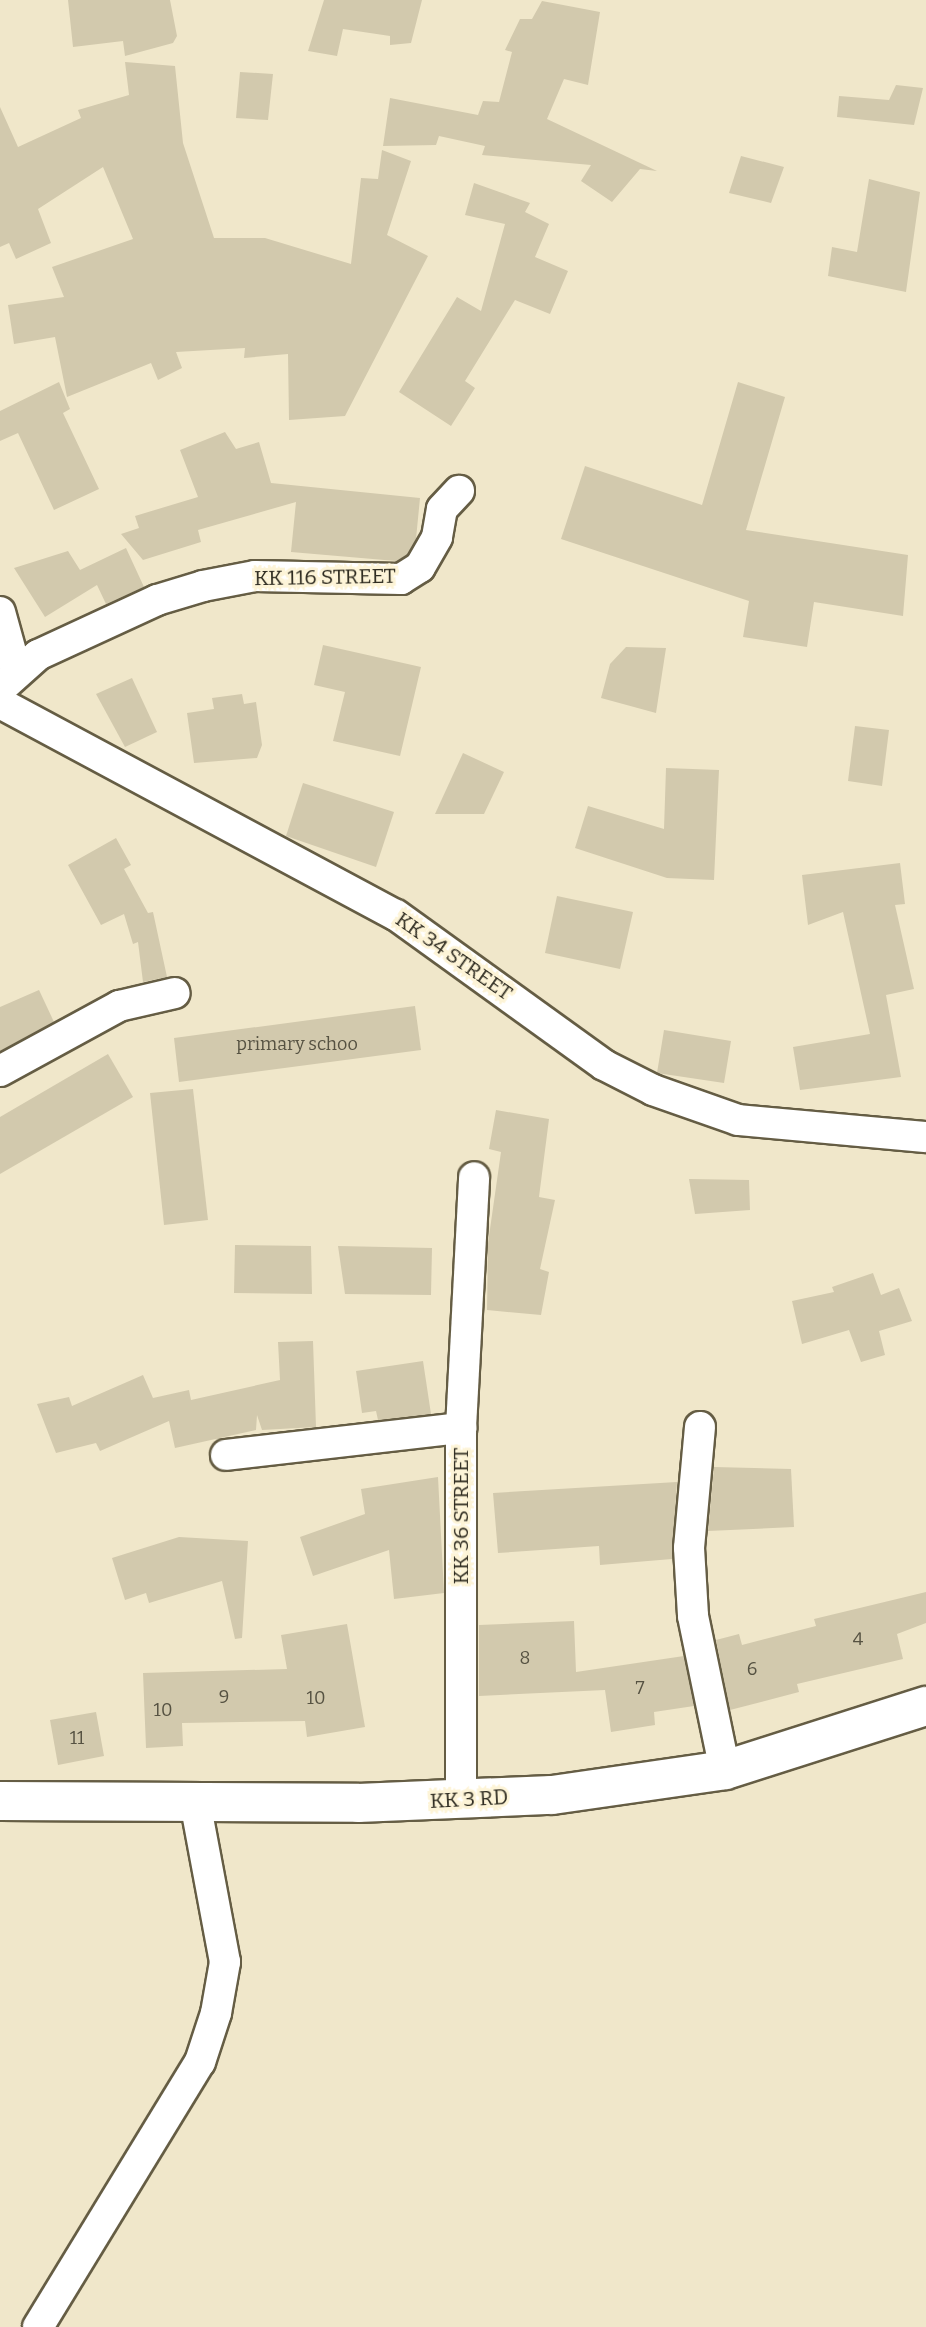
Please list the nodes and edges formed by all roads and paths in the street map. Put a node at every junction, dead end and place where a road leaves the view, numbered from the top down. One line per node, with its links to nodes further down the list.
1 (459, 491): 3 (street, KK 116 STREET)
2 (0, 612): 3 (street)
3 (8, 680)
4 (0, 703): 7 (street, KK 34 STREET)
5 (175, 993): 6 (street)
6 (0, 1071)
7 (926, 1137)
8 (474, 1177): 9 (street)
9 (461, 1427): 11 (street, KK 36 STREET); 14 (street, KK 36 STREET)
10 (700, 1427): 13 (street)
11 (226, 1455)
12 (926, 1706): 13 (highway, KK 3 RD)
13 (725, 1770): 14 (highway, KK 3 RD)
14 (461, 1800): 16 (highway, KK 3 RD)
15 (0, 1801): 16 (highway, KK 3 RD)
16 (195, 1802): 17 (street)
17 (38, 2327)

